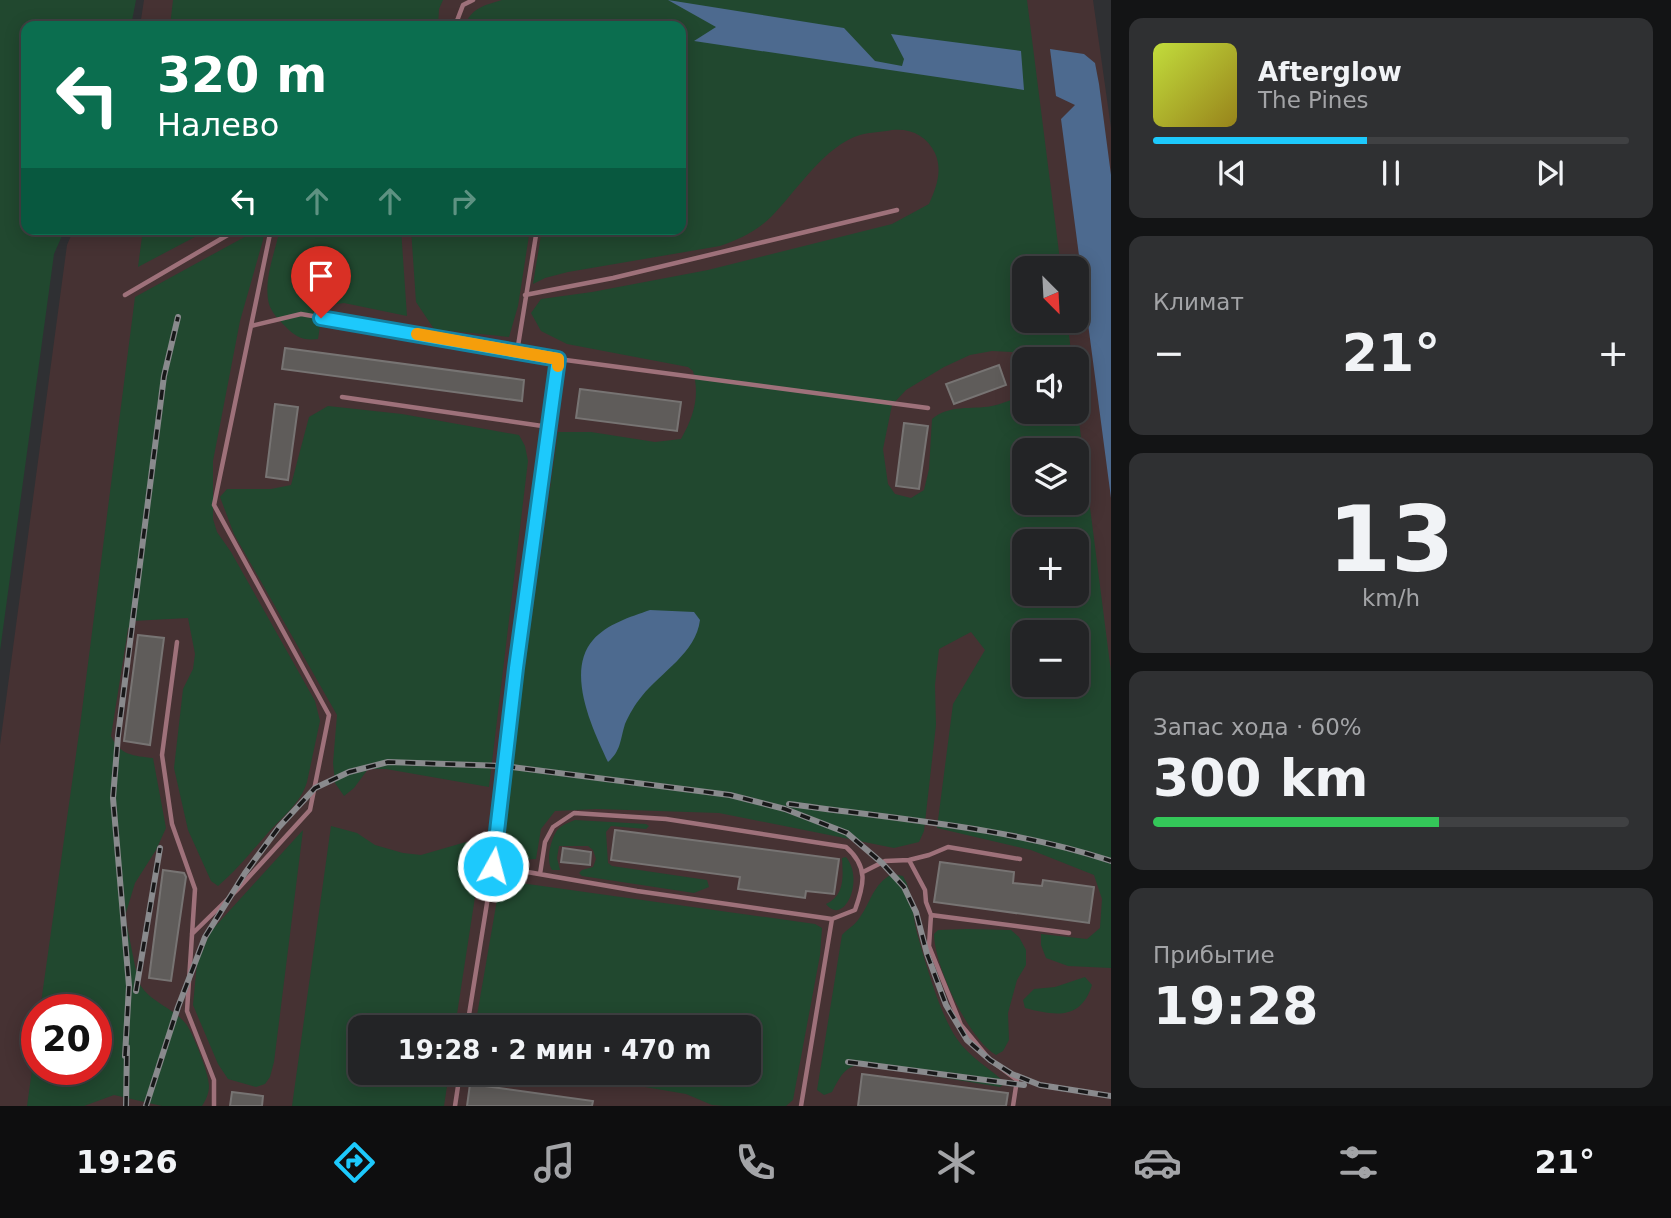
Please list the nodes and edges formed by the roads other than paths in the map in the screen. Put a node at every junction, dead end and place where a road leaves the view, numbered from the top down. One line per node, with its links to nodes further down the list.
1 (473, 0): 2 (lane)
2 (457, 21)
3 (897, 211): 8 (lane)
4 (228, 235): 7 (lane)
5 (270, 235): 9 (lane)
6 (536, 235): 8 (lane)
7 (125, 295)
8 (525, 296): 10 (lane)
9 (251, 326): 10 (lane); 24 (lane)
10 (517, 352): 11 (lane)
11 (558, 359): 13 (lane); 14 (lane)
12 (342, 397): 14 (lane)
13 (928, 408)
14 (549, 427): 18 (lane)
15 (177, 642): 24 (lane)
16 (1020, 859): 17 (lane)
17 (909, 860): 19 (lane); 21 (lane)
18 (493, 866): 20 (lane); 25 (lane)
19 (863, 872): 20 (lane); 22 (lane)
20 (540, 874): 22 (lane)
21 (930, 915): 23 (lane); 30 (lane)
22 (832, 919): 29 (lane)
23 (1069, 933)
24 (192, 934): 27 (lane)
25 (469, 1015)
26 (458, 1085): 28 (lane)
27 (214, 1106)
28 (455, 1106)
29 (801, 1106)
30 (1013, 1106)

